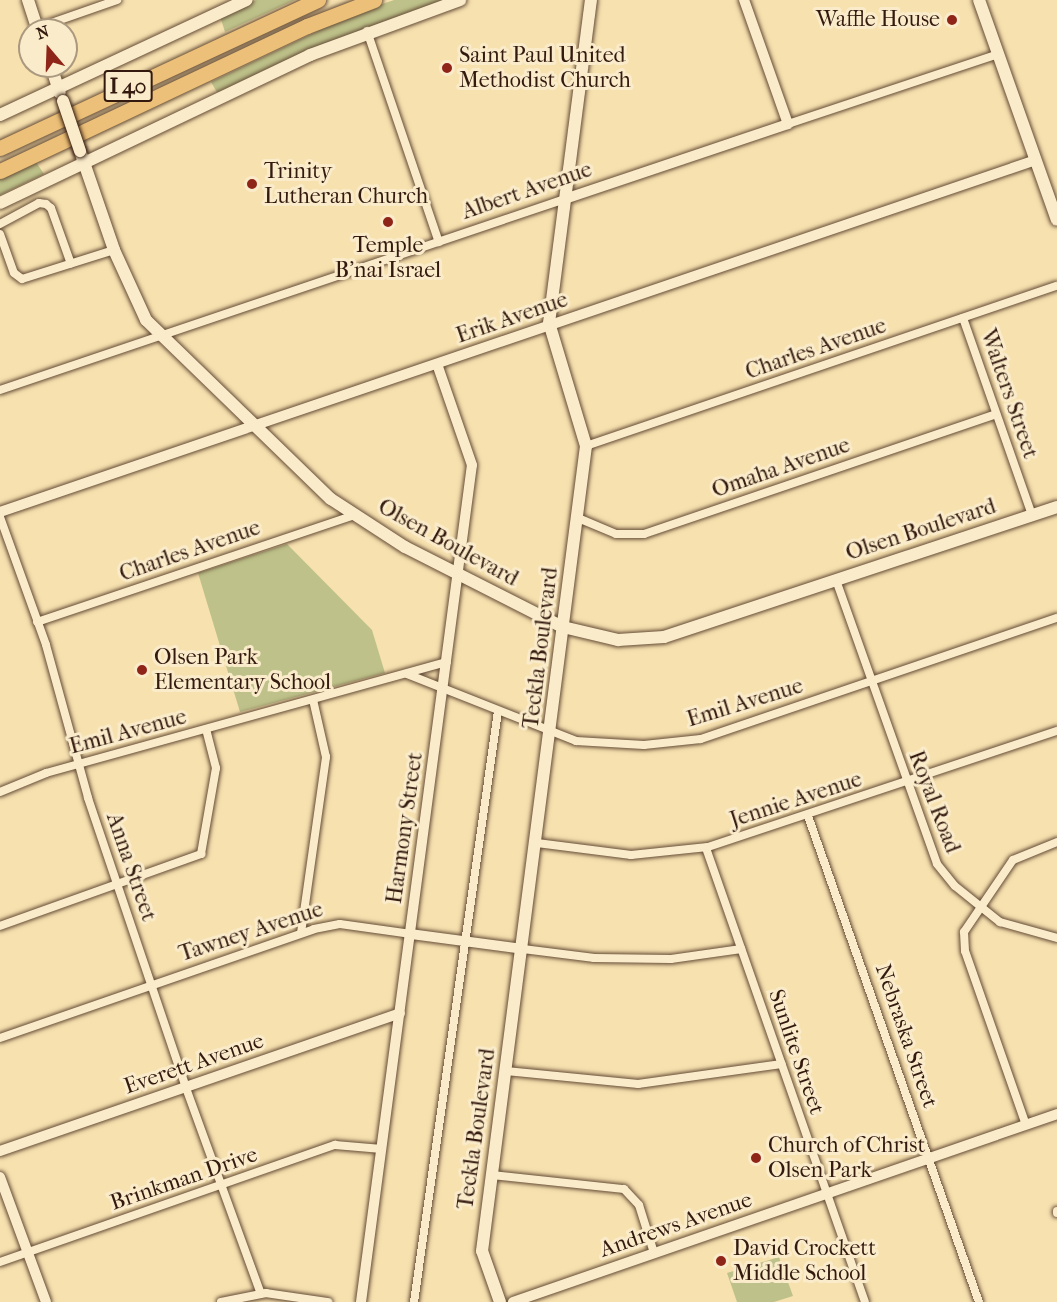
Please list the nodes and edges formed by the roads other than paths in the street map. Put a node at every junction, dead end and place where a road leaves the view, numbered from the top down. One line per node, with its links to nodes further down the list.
1 (28, 0): 10 (main road)
2 (117, 0): 11 (street)
3 (246, 0): 15 (main road)
4 (318, 0): 18 (highway, I 40)
5 (374, 0): 21 (highway, I 40)
6 (460, 0): 12 (main road)
7 (591, 0): 22 (main road, Teckla Boulevard)
8 (744, 0): 17 (street)
9 (979, 0): 13 (main road)
10 (34, 18)
11 (68, 18)
12 (367, 31): 19 (main road); 27 (street)
13 (998, 54): 17 (street, Albert Avenue); 20 (main road)
14 (55, 78): 15 (main road, Olsen Boulevard)
15 (58, 87): 16 (main road); 19 (main road, Olsen Boulevard, bridge)
16 (0, 115)
17 (788, 124): 22 (street, Albert Avenue)
18 (0, 148)
19 (82, 157): 23 (main road); 28 (main road, Olsen Boulevard)
20 (1036, 160): 24 (main road); 32 (street, Erik Avenue)
21 (0, 171)
22 (565, 199): 27 (street, Albert Avenue); 32 (main road, Teckla Boulevard)
23 (0, 203)
24 (1057, 220)
25 (0, 224): 29 (street)
26 (0, 234): 29 (street)
27 (439, 242): 33 (street, Albert Avenue)
28 (114, 250): 29 (street); 33 (main road, Olsen Boulevard)
29 (71, 264)
30 (1057, 286): 31 (street, Charles Avenue)
31 (963, 318): 36 (street, Walters Street); 38 (street, Charles Avenue)
32 (549, 326): 34 (street, Erik Avenue); 38 (main road, Teckla Boulevard)
33 (162, 335): 35 (street, Albert Avenue); 37 (main road, Olsen Boulevard)
34 (437, 364): 37 (street, Erik Avenue); 44 (street, Harmony Street)
35 (0, 390)
36 (996, 414): 42 (street, Walters Street); 43 (street, Omaha Avenue)
37 (255, 426): 40 (street, Erik Avenue); 41 (main road, Olsen Boulevard)
38 (586, 446): 43 (main road, Teckla Boulevard)
39 (1057, 507): 42 (main road, Olsen Boulevard)
40 (0, 515): 47 (street, Anna Street)
41 (355, 515): 44 (main road, Olsen Boulevard); 47 (street, Charles Avenue)
42 (1032, 515): 45 (main road, Olsen Boulevard)
43 (578, 518): 48 (main road, Teckla Boulevard)
44 (458, 573): 48 (main road, Olsen Boulevard); 49 (street, Harmony Street)
45 (836, 580): 48 (main road, Olsen Boulevard); 51 (street, Royal Road)
46 (1057, 618): 51 (street, Emil Avenue)
47 (37, 622): 58 (street, Anna Street)
48 (563, 627): 57 (main road, Teckla Boulevard)
49 (447, 662): 50 (street, Emil Avenue); 52 (street, Harmony Street)
50 (407, 674): 52 (street, Emil Avenue); 53 (street, Emil Avenue)
51 (870, 681): 57 (street, Emil Avenue); 59 (street, Royal Road)
52 (443, 689): 54 (street, Emil Avenue); 69 (street, Harmony Street)
53 (313, 700): 55 (street, Emil Avenue); 68 (street)
54 (498, 711): 57 (street, Emil Avenue); 71 (street)
55 (206, 729): 58 (street, Emil Avenue); 65 (street)
56 (1057, 731): 59 (street, Jennie Avenue)
57 (552, 732): 63 (main road, Teckla Boulevard)
58 (78, 764): 60 (street, Emil Avenue); 65 (street, Anna Street)
59 (906, 782): 61 (street, Jennie Avenue); 66 (street, Royal Road)
60 (0, 792)
61 (807, 816): 64 (street, Jennie Avenue); 84 (street, Nebraska Street)
62 (1057, 842): 66 (street)
63 (537, 843): 64 (street, Jennie Avenue); 72 (main road, Teckla Boulevard)
64 (706, 848): 73 (street, Sunlite Street)
65 (118, 886): 67 (street); 74 (street, Anna Street)
66 (978, 907): 70 (street, Royal Road); 81 (street)
67 (0, 926)
68 (301, 933): 69 (street, Tawney Avenue); 74 (street, Tawney Avenue)
69 (411, 934): 71 (street, Tawney Avenue); 75 (street, Harmony Street)
70 (1057, 938)
71 (463, 941): 72 (street, Tawney Avenue); 97 (street)
72 (523, 949): 73 (street); 78 (main road, Teckla Boulevard)
73 (741, 949): 77 (street, Sunlite Street)
74 (153, 985): 76 (street, Tawney Avenue); 79 (street, Anna Street)
75 (400, 1013): 79 (street, Everett Avenue); 82 (street, Harmony Street)
76 (0, 1038)
77 (782, 1064): 78 (street); 88 (street, Sunlite Street)
78 (506, 1071): 85 (main road, Teckla Boulevard)
79 (186, 1088): 83 (street, Everett Avenue); 87 (street, Anna Street)
80 (1057, 1114): 81 (street, Andrews Avenue)
81 (1026, 1125): 84 (street, Andrews Avenue)
82 (382, 1149): 87 (street, Brinkman Drive); 96 (street, Harmony Street)
83 (0, 1151)
84 (929, 1158): 88 (street, Andrews Avenue); 101 (street, Nebraska Street)
85 (492, 1175): 90 (street); 98 (main road, Teckla Boulevard)
86 (0, 1177): 89 (street)
87 (223, 1184): 89 (street, Brinkman Drive); 92 (street, Anna Street)
88 (827, 1193): 90 (street, Andrews Avenue); 100 (street, Sunlite Street)
89 (28, 1252): 91 (street, Brinkman Drive); 93 (street)
90 (654, 1253): 99 (street, Andrews Avenue)
91 (0, 1262)
92 (261, 1294): 94 (street); 95 (street)
93 (46, 1302)
94 (220, 1302)
95 (328, 1302)
96 (361, 1302)
97 (414, 1302)
98 (500, 1302)
99 (513, 1302)
100 (865, 1302)
101 (979, 1302)

